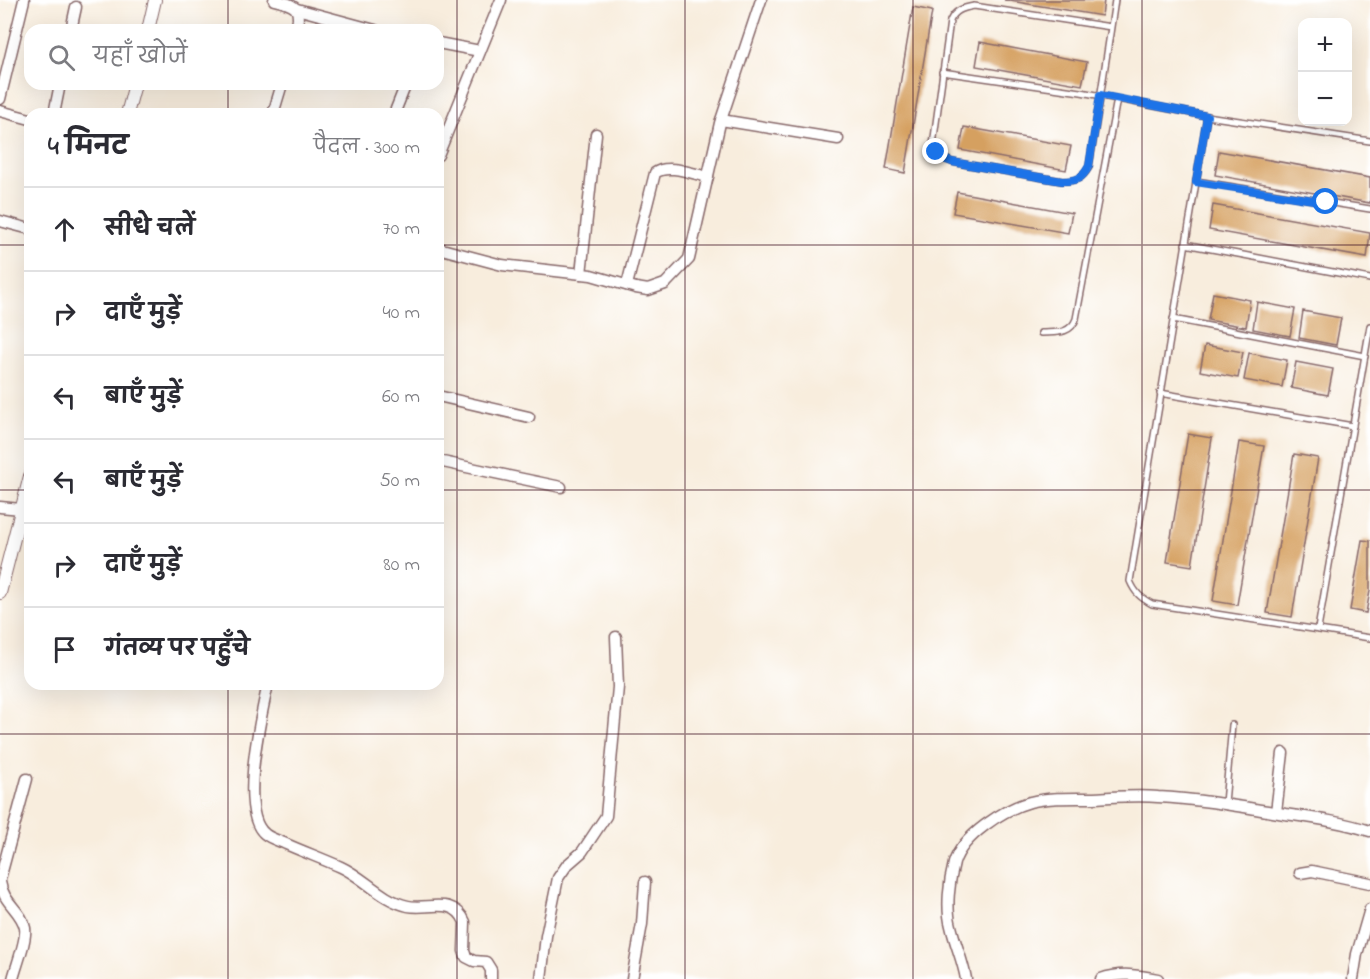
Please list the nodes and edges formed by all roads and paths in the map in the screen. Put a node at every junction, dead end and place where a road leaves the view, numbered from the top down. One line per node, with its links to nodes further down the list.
1 (24, 0): 22 (street)
2 (155, 0): 10 (street)
3 (278, 0): 8 (street)
4 (501, 0): 15 (street)
5 (761, 0): 31 (street)
6 (1115, 0): 13 (lane)
7 (76, 7): 9 (street)
8 (297, 9): 11 (street); 12 (street)
9 (72, 24)
10 (149, 24)
11 (297, 24)
12 (353, 24)
13 (1111, 27): 16 (lane); 21 (lane)
14 (444, 44): 15 (street)
15 (480, 51): 34 (street)
16 (942, 72): 21 (lane); 21 (lane)
17 (59, 90): 24 (street)
18 (133, 90): 25 (street)
19 (280, 90): 26 (street)
20 (404, 90): 27 (street)
21 (1100, 95): 23 (lane)
22 (0, 99)
23 (1117, 99): 29 (lane); 48 (lane)
24 (55, 108)
25 (129, 108)
26 (275, 108)
27 (396, 108)
28 (0, 111): 30 (street)
29 (1207, 116): 35 (lane); 37 (lane)
30 (24, 117)
31 (721, 120): 33 (street); 36 (street)
32 (596, 134): 43 (street)
33 (838, 139)
34 (444, 140)
35 (1370, 141)
36 (708, 177): 45 (street); 45 (street)
37 (1196, 182): 38 (lane); 41 (lane)
38 (1370, 209)
39 (0, 221): 40 (street)
40 (24, 227)
41 (1185, 244): 44 (lane); 46 (lane)
42 (444, 250): 43 (street)
43 (581, 274): 45 (street)
44 (1370, 279)
45 (627, 285)
46 (1173, 319): 49 (lane); 50 (lane)
47 (1370, 327): 49 (lane)
48 (1041, 333)
49 (1365, 356): 53 (lane)
50 (1160, 393): 53 (lane); 60 (lane)
51 (444, 397): 52 (street)
52 (529, 417)
53 (1353, 426): 60 (lane)
54 (444, 462): 55 (street)
55 (561, 487)
56 (24, 498): 58 (street)
57 (0, 507): 58 (street)
58 (21, 509): 59 (street)
59 (0, 593)
60 (1318, 629): 62 (lane)
61 (616, 637): 77 (street)
62 (1370, 638)
63 (267, 690): 76 (street)
64 (1233, 725): 67 (lane)
65 (1283, 753): 68 (street)
66 (27, 779): 71 (street)
67 (1225, 804): 68 (street); 79 (street)
68 (1276, 812): 69 (street)
69 (1370, 831)
70 (1300, 873): 73 (street)
71 (0, 880): 75 (street)
72 (645, 882): 78 (street)
73 (1370, 883)
74 (1370, 909): 82 (street)
75 (13, 979)
76 (490, 979)
77 (541, 979)
78 (632, 979)
79 (966, 979)
80 (1101, 979): 81 (street)
81 (1158, 979)
82 (1353, 979)

